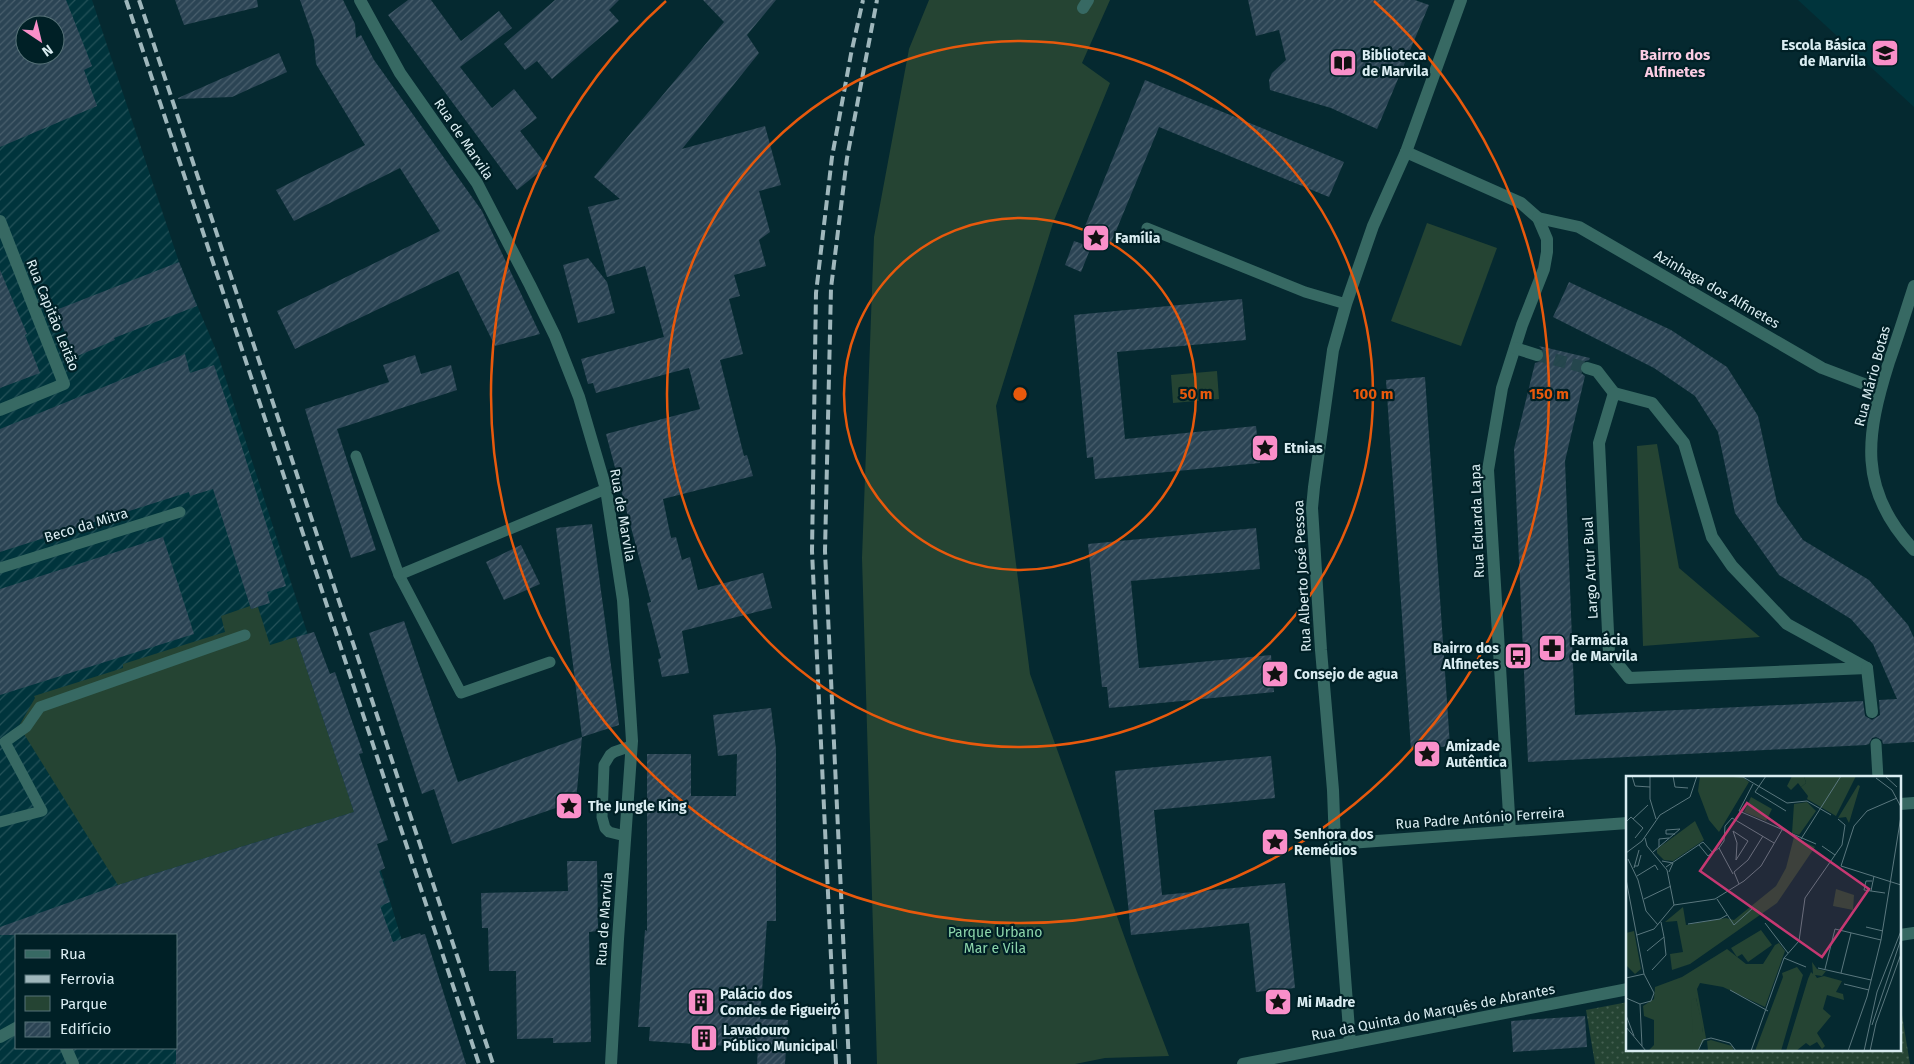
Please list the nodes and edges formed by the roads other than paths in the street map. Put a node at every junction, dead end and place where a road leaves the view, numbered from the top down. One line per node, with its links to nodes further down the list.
1 (360, 0): 16 (street, Rua de Marvila)
2 (1461, 0): 3 (street, Rua Alberto José Pessoa)
3 (1406, 152): 4 (street); 8 (street, Rua Alberto José Pessoa)
4 (1538, 218): 9 (street, Rua Eduarda Lapa); 12 (street, Azinhaga dos Alfinetes)
5 (0, 221): 14 (street, Rua Capitão Leitão)
6 (1146, 228): 8 (lane)
7 (1914, 289): 12 (street, Rua Mário Botas)
8 (1346, 304): 32 (street, Rua Alberto José Pessoa)
9 (1515, 348): 10 (street); 30 (street, Rua Eduarda Lapa)
10 (1537, 354)
11 (1587, 368): 13 (street)
12 (1880, 390): 18 (street, Rua Mário Botas)
13 (1614, 393): 23 (street); 23 (street, Largo Artur Bual)
14 (0, 410)
15 (356, 456): 20 (lane)
16 (606, 489): 20 (lane); 26 (street, Rua de Marvila)
17 (180, 512): 19 (lane, Beco da Mitra)
18 (1914, 550)
19 (0, 568)
20 (399, 575): 22 (lane)
21 (245, 635): 28 (lane)
22 (550, 662)
23 (1867, 668): 24 (street)
24 (1872, 712)
25 (1876, 744): 27 (lane)
26 (631, 746): 31 (street, Rua de Marvila); 31 (lane)
27 (1878, 776)
28 (0, 822)
29 (1626, 823): 30 (street, Rua Padre António Ferreira)
30 (1510, 831): 32 (street, Rua Padre António Ferreira)
31 (625, 836): 39 (street, Rua de Marvila)
32 (1335, 844): 36 (street, Rua Alberto José Pessoa)
33 (1626, 989): 36 (street, Rua da Quinta do Marquês de Abrantes)
34 (15, 1028): 35 (street)
35 (0, 1036)
36 (1350, 1043): 40 (street, Rua da Quinta do Marquês de Abrantes)
37 (66, 1049): 38 (street)
38 (73, 1064)
39 (611, 1064)
40 (1243, 1064)

